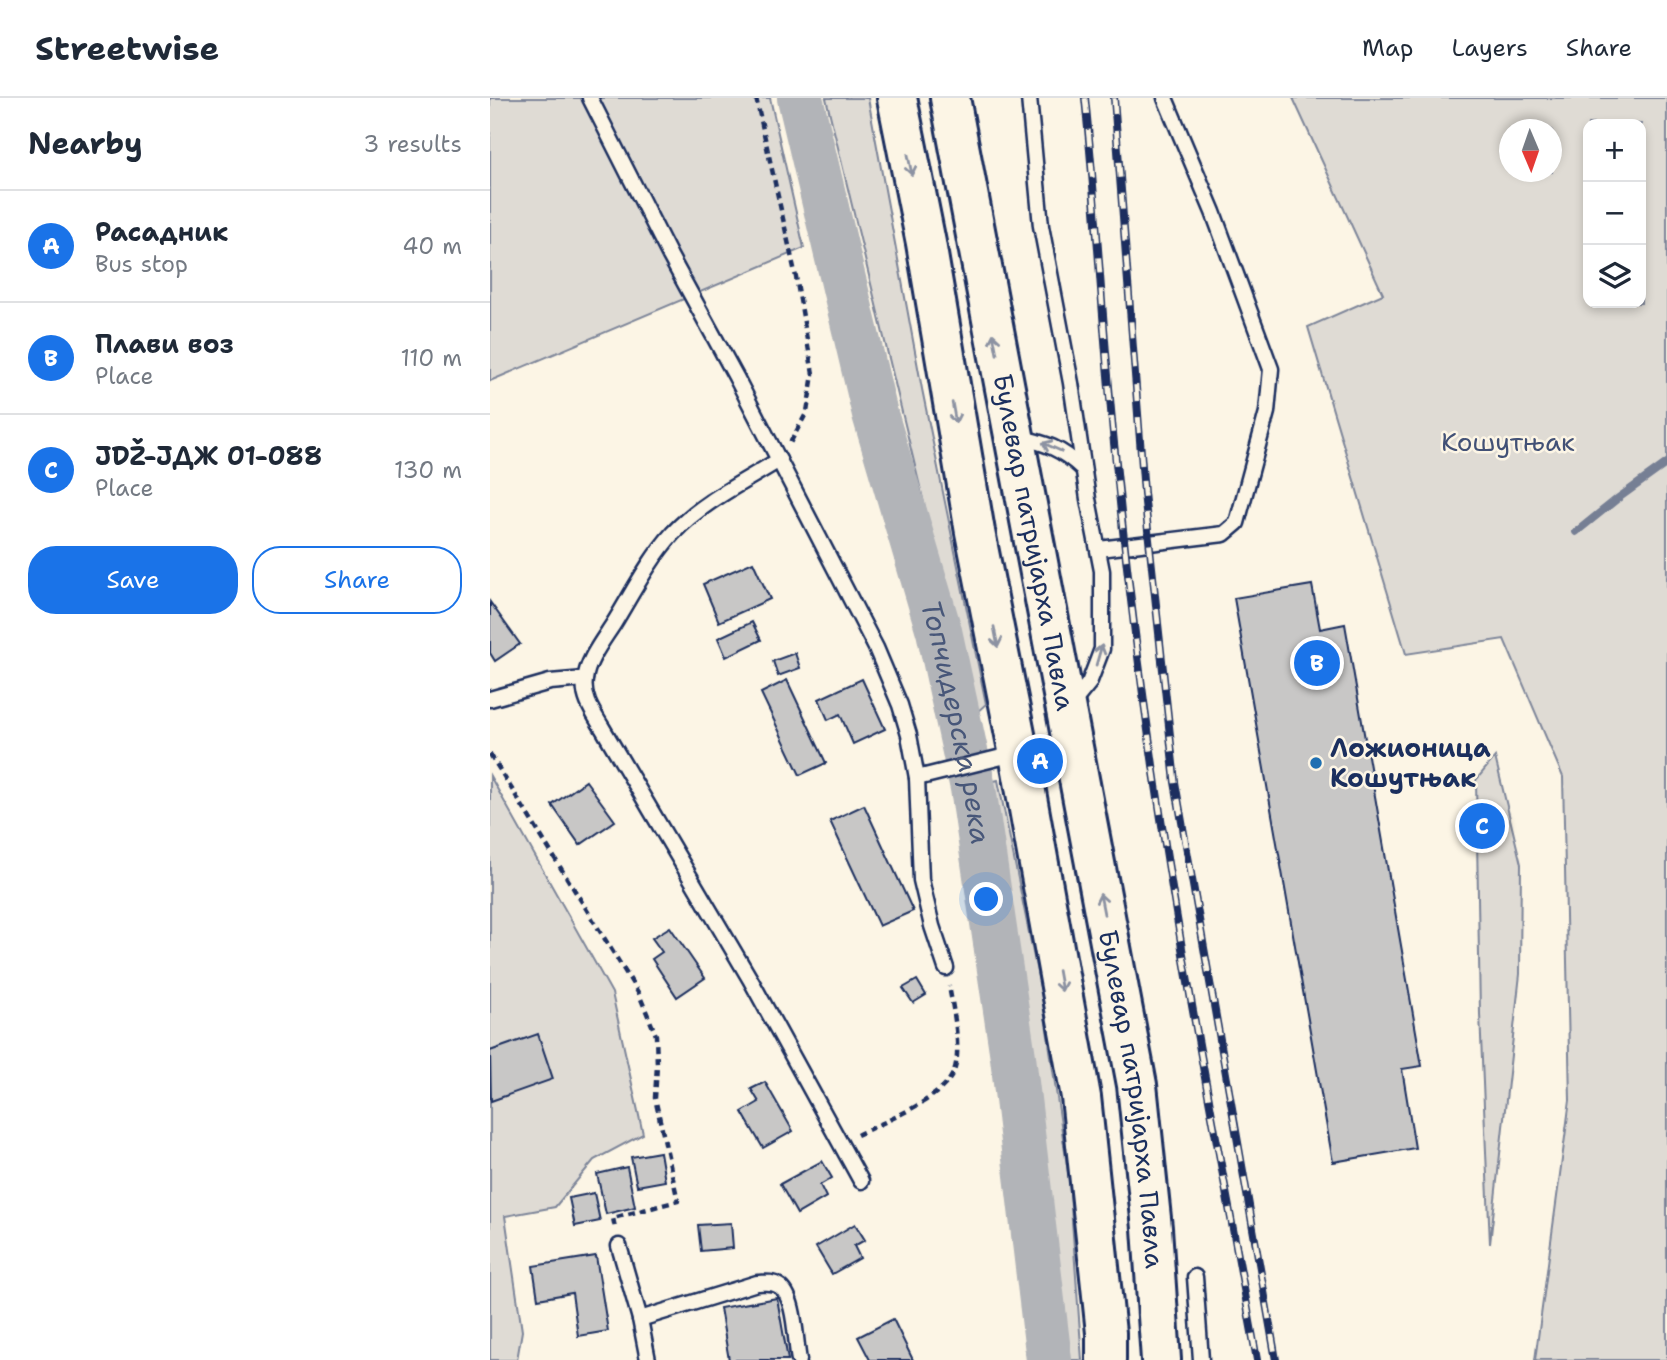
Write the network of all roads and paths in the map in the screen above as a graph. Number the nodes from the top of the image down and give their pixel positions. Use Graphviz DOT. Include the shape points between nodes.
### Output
graph roads {
  1 [pos="590,98"];
  2 [pos="756,98"];
  3 [pos="897,98"];
  4 [pos="950,98"];
  5 [pos="1029,98"];
  6 [pos="1165,98"];
  7 [pos="1014,437"];
  8 [pos="779,460"];
  9 [pos="1083,469"];
  10 [pos="1099,549"];
  11 [pos="584,679"];
  12 [pos="490,699"];
  13 [pos="1066,713"];
  14 [pos="490,754"];
  15 [pos="1012,755"];
  16 [pos="917,778"];
  17 [pos="946,968"];
  18 [pos="841,1144"];
  19 [pos="861,1181"];
  20 [pos="619,1246"];
  21 [pos="1195,1277"];
  22 [pos="640,1319"];
  23 [pos="648,1360"];
  24 [pos="799,1360"];
  25 [pos="1107,1360"];
  26 [pos="1160,1360"];
  27 [pos="1200,1360"];
  1 -- 8 [label="lane"];
  2 -- 8 [label="path" via="813,374 807,412"];
  3 -- 15 [label="main road, Булевар патријарха Павла, one-way" via="926,243"];
  7 -- 4 [label="main road, Булевар патријарха Павла, one-way"];
  5 -- 9 [label="lane" via="1041,226"];
  6 -- 10 [label="lane" via="1271,369 1267,412 1237,523 1224,534"];
  9 -- 7 [label="lane, one-way" via="1047,443"];
  7 -- 13 [label="main road, Булевар патријарха Павла"];
  8 -- 11 [label="lane" via="675,532 630,593"];
  8 -- 16 [label="lane" via="876,648 909,735"];
  9 -- 10 [label="lane"];
  13 -- 10 [label="lane, one-way" via="1089,683 1102,649"];
  11 -- 12 [label="lane" via="550,682"];
  11 -- 18 [label="lane" via="588,703"];
  26 -- 13 [label="main road, Булевар патријарха Павла, one-way" via="1137,1085"];
  14 -- 20 [label="path" via="639,994 656,1035 655,1098 678,1202 613,1218"];
  15 -- 16 [label="lane"];
  15 -- 25 [label="main road, Булевар патријарха Павла, one-way" via="1081,1097"];
  16 -- 17 [label="lane" via="921,880"];
  17 -- 18 [label="path" via="956,1049 955,1070 949,1081 910,1109"];
  18 -- 19 [label="lane"];
  20 -- 22 [label="lane"];
  21 -- 27 [label="lane"];
  22 -- 23 [label="lane"];
  22 -- 24 [label="lane" via="757,1283 771,1283 781,1286 787,1295"];
}
